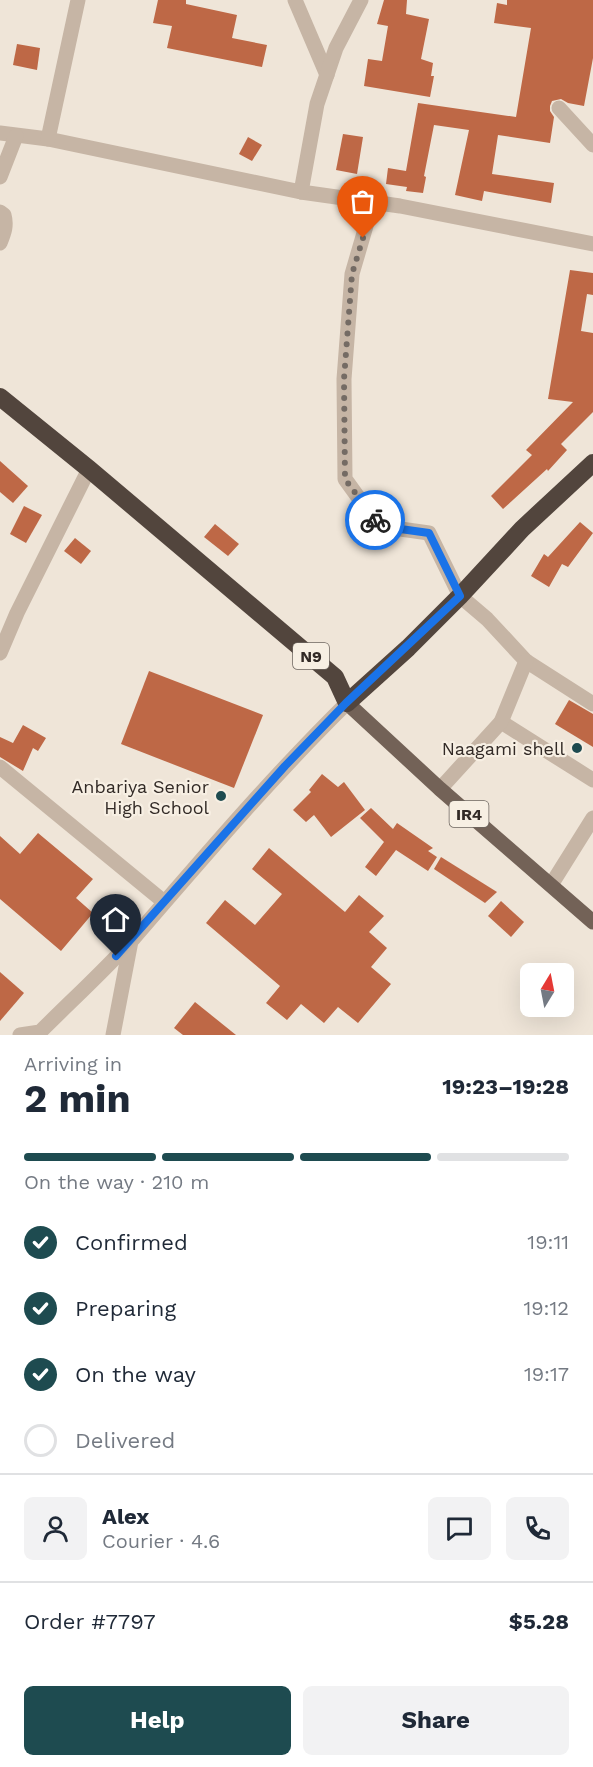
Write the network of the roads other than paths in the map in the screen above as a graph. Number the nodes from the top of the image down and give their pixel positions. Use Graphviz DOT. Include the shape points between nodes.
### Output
graph roads {
  1 [pos="78,0"];
  2 [pos="295,0"];
  3 [pos="361,0"];
  4 [pos="327,75"];
  5 [pos="559,108"];
  6 [pos="0,132"];
  7 [pos="16,136"];
  8 [pos="48,139"];
  9 [pos="593,145"];
  10 [pos="0,177"];
  11 [pos="301,192"];
  12 [pos="373,202"];
  13 [pos="0,212"];
  14 [pos="0,243"];
  15 [pos="593,244"];
  16 [pos="0,397"];
  17 [pos="593,463"];
  18 [pos="89,469"];
  19 [pos="460,596"];
  20 [pos="0,652"];
  21 [pos="526,661"];
  22 [pos="346,703"];
  23 [pos="593,704"];
  24 [pos="501,722"];
  25 [pos="0,767"];
  26 [pos="593,780"];
  27 [pos="440,789"];
  28 [pos="593,818"];
  29 [pos="551,885"];
  30 [pos="163,902"];
  31 [pos="593,922"];
  32 [pos="131,940"];
  33 [pos="20,1035"];
  34 [pos="113,1035"];
  1 -- 8 [label="street"];
  2 -- 4 [label="street"];
  3 -- 4 [label="street"];
  4 -- 11 [label="street" via="317,104"];
  5 -- 9 [label="street"];
  6 -- 7 [label="street"];
  7 -- 8 [label="street"];
  7 -- 10 [label="street"];
  8 -- 11 [label="street"];
  11 -- 12 [label="street"];
  12 -- 15 [label="street"];
  12 -- 19 [label="street" via="352,274 344,379 345,479 379,526 429,533"];
  13 -- 14 [label="street" via="6,229"];
  16 -- 18 [label="highway, N9"];
  17 -- 19 [label="highway" via="522,529"];
  18 -- 20 [label="street"];
  18 -- 22 [label="highway, N9" via="334,677"];
  19 -- 21 [label="street"];
  19 -- 22 [label="highway"];
  21 -- 23 [label="street"];
  21 -- 24 [label="street"];
  22 -- 27 [label="main road, IR4"];
  22 -- 30 [label="street"];
  24 -- 26 [label="street"];
  24 -- 27 [label="street"];
  25 -- 30 [label="street"];
  27 -- 29 [label="main road, IR4"];
  28 -- 29 [label="street"];
  29 -- 31 [label="main road, IR4"];
  30 -- 32 [label="street"];
  32 -- 33 [label="street" via="40,1032"];
  32 -- 34 [label="street"];
}
